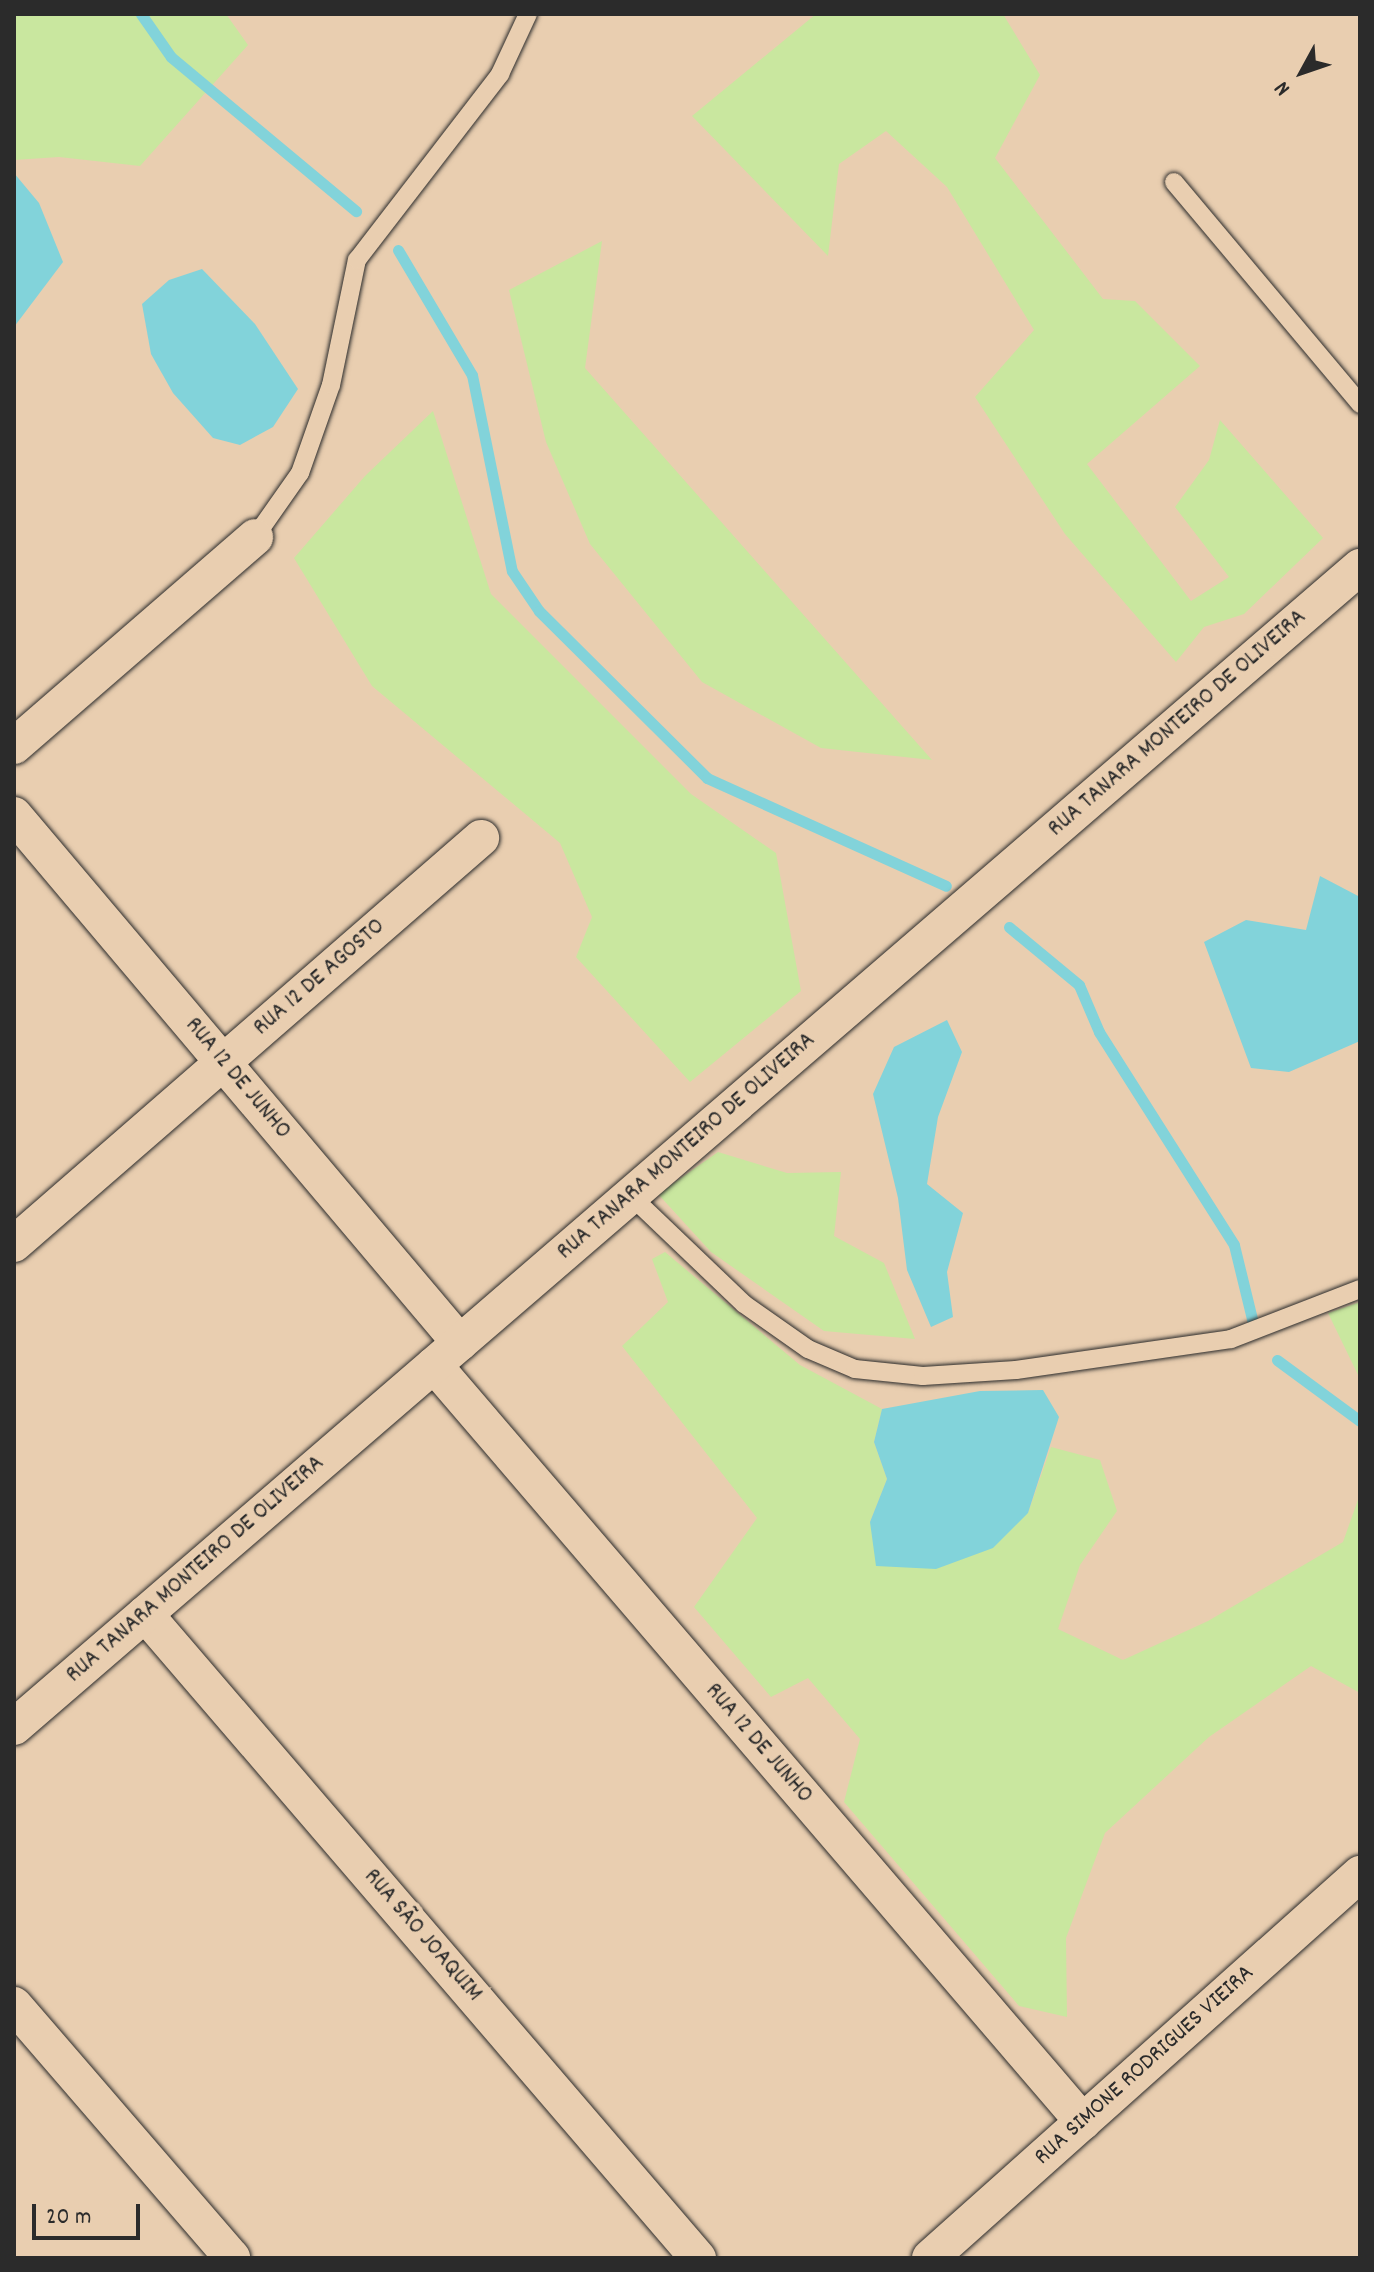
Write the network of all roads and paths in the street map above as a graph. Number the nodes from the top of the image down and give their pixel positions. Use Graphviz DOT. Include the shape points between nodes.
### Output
graph roads {
  1 [pos="528,14"];
  2 [pos="1174,182"];
  3 [pos="1360,404"];
  4 [pos="255,537"];
  5 [pos="1360,567"];
  6 [pos="14,746"];
  7 [pos="14,815"];
  8 [pos="481,838"];
  9 [pos="223,1062"];
  10 [pos="631,1196"];
  11 [pos="14,1244"];
  12 [pos="1360,1289"];
  13 [pos="447,1354"];
  14 [pos="145,1614"];
  15 [pos="14,1727"];
  16 [pos="1360,1874"];
  17 [pos="14,2005"];
  18 [pos="1083,2122"];
  19 [pos="232,2258"];
  20 [pos="698,2258"];
  21 [pos="930,2258"];
  1 -- 4 [label="lane" via="493,85 357,260 331,385 300,473"];
  2 -- 3 [label="lane"];
  4 -- 6 [label="street"];
  5 -- 10 [label="street, RUA TANARA MONTEIRO DE OLIVEIRA"];
  7 -- 9 [label="street, RUA 12 DE JUNHO"];
  8 -- 9 [label="street, RUA 12 DE AGOSTO"];
  9 -- 11 [label="street, RUA 12 DE AGOSTO"];
  9 -- 13 [label="street, RUA 12 DE JUNHO"];
  10 -- 12 [label="lane" via="744,1304 808,1349 855,1369 923,1376 1016,1370 1231,1339"];
  10 -- 13 [label="street, RUA TANARA MONTEIRO DE OLIVEIRA"];
  13 -- 14 [label="street, RUA TANARA MONTEIRO DE OLIVEIRA"];
  13 -- 18 [label="street, RUA 12 DE JUNHO"];
  14 -- 15 [label="street, RUA TANARA MONTEIRO DE OLIVEIRA"];
  14 -- 20 [label="street, RUA SÃO JOAQUIM"];
  16 -- 18 [label="street, RUA SIMONE RODRIGUES VIEIRA"];
  17 -- 19 [label="street"];
  18 -- 21 [label="street, RUA SIMONE RODRIGUES VIEIRA"];
}
